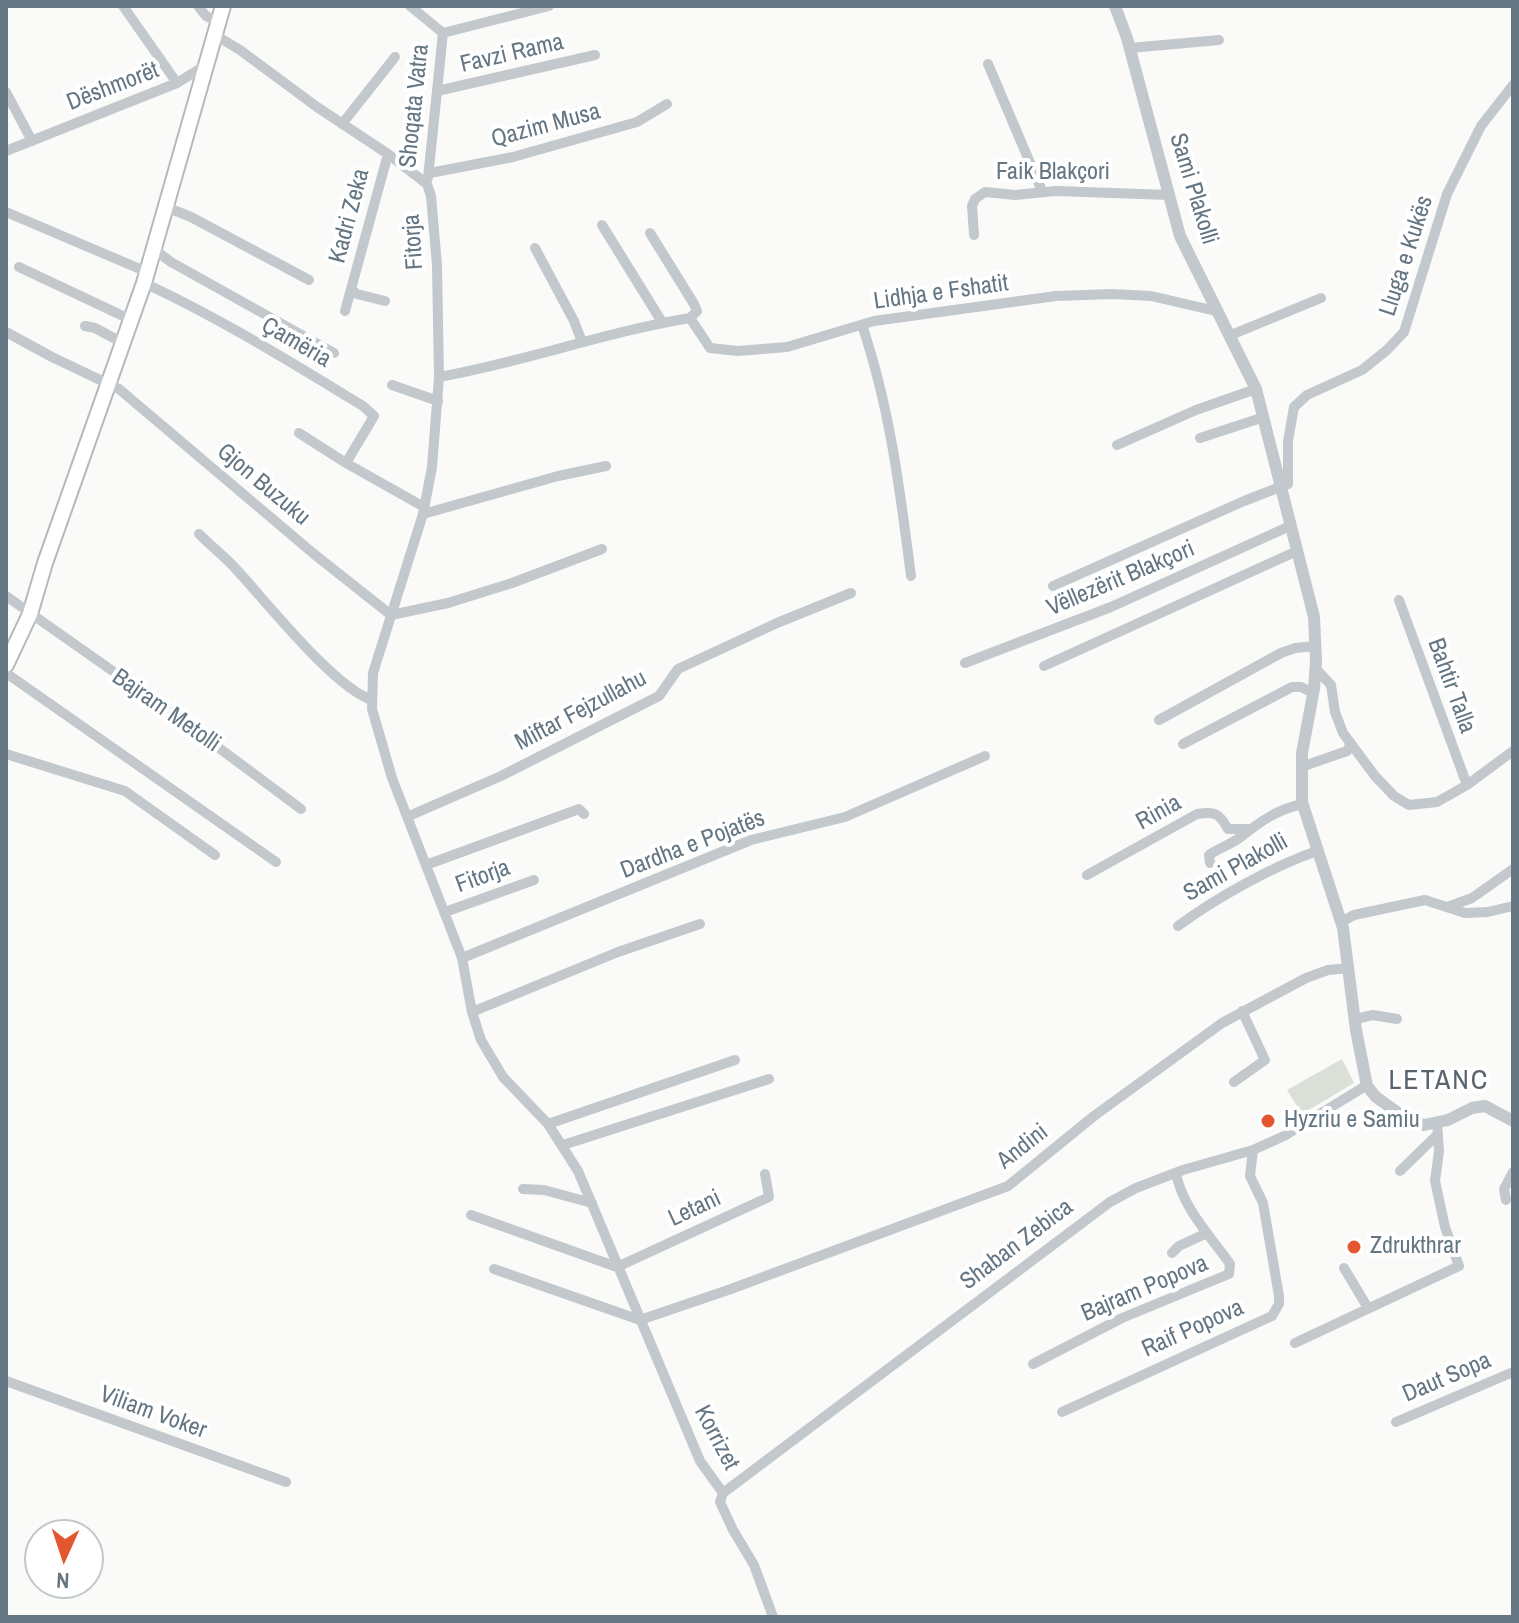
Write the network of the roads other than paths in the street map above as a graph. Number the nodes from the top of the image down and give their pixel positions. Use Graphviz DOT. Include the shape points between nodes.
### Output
graph roads {
  1 [pos="123,6"];
  2 [pos="198,6"];
  3 [pos="223,6"];
  4 [pos="410,6"];
  5 [pos="549,6"];
  6 [pos="1115,6"];
  7 [pos="216,28"];
  8 [pos="443,33"];
  9 [pos="1219,40"];
  10 [pos="1130,48"];
  11 [pos="595,55"];
  12 [pos="395,57"];
  13 [pos="988,64"];
  14 [pos="206,65"];
  15 [pos="177,83"];
  16 [pos="1513,85"];
  17 [pos="437,91"];
  18 [pos="6,92"];
  19 [pos="667,104"];
  20 [pos="342,124"];
  21 [pos="32,141"];
  22 [pos="6,151"];
  23 [pos="388,154"];
  24 [pos="428,178"];
  25 [pos="1042,191"];
  26 [pos="1170,195"];
  27 [pos="166,207"];
  28 [pos="6,212"];
  29 [pos="602,225"];
  30 [pos="650,233"];
  31 [pos="974,235"];
  32 [pos="535,248"];
  33 [pos="155,250"];
  34 [pos="19,267"];
  35 [pos="146,278"];
  36 [pos="309,280"];
  37 [pos="351,289"];
  38 [pos="1321,298"];
  39 [pos="385,301"];
  40 [pos="345,311"];
  41 [pos="1216,311"];
  42 [pos="133,317"];
  43 [pos="690,318"];
  44 [pos="662,322"];
  45 [pos="862,325"];
  46 [pos="85,326"];
  47 [pos="6,332"];
  48 [pos="1231,335"];
  49 [pos="582,342"];
  50 [pos="123,343"];
  51 [pos="334,353"];
  52 [pos="439,377"];
  53 [pos="109,385"];
  54 [pos="392,385"];
  55 [pos="1256,389"];
  56 [pos="438,401"];
  57 [pos="1261,418"];
  58 [pos="299,433"];
  59 [pos="1200,438"];
  60 [pos="1117,445"];
  61 [pos="346,463"];
  62 [pos="606,466"];
  63 [pos="1280,487"];
  64 [pos="424,511"];
  65 [pos="1290,526"];
  66 [pos="199,534"];
  67 [pos="602,549"];
  68 [pos="1297,551"];
  69 [pos="911,576"];
  70 [pos="1053,586"];
  71 [pos="851,593"];
  72 [pos="6,596"];
  73 [pos="1399,600"];
  74 [pos="30,614"];
  75 [pos="391,615"];
  76 [pos="1315,646"];
  77 [pos="965,663"];
  78 [pos="6,665"];
  79 [pos="1044,666"];
  80 [pos="1315,668"];
  81 [pos="6,673"];
  82 [pos="1313,693"];
  83 [pos="372,700"];
  84 [pos="1159,720"];
  85 [pos="1351,743"];
  86 [pos="1183,744"];
  87 [pos="1513,751"];
  88 [pos="6,754"];
  89 [pos="985,756"];
  90 [pos="1301,767"];
  91 [pos="1467,785"];
  92 [pos="1303,804"];
  93 [pos="301,809"];
  94 [pos="584,814"];
  95 [pos="409,816"];
  96 [pos="1248,829"];
  97 [pos="1317,851"];
  98 [pos="215,855"];
  99 [pos="276,862"];
  100 [pos="1210,863"];
  101 [pos="426,865"];
  102 [pos="1513,869"];
  103 [pos="1087,875"];
  104 [pos="534,880"];
  105 [pos="1449,906"];
  106 [pos="1513,906"];
  107 [pos="445,912"];
  108 [pos="1341,922"];
  109 [pos="700,924"];
  110 [pos="1178,926"];
  111 [pos="462,958"];
  112 [pos="1349,968"];
  113 [pos="1242,1011"];
  114 [pos="472,1012"];
  115 [pos="1355,1019"];
  116 [pos="1397,1019"];
  117 [pos="735,1060"];
  118 [pos="769,1079"];
  119 [pos="1234,1082"];
  120 [pos="1367,1085"];
  121 [pos="1513,1121"];
  122 [pos="548,1124"];
  123 [pos="1438,1128"];
  124 [pos="563,1145"];
  125 [pos="1253,1150"];
  126 [pos="1400,1171"];
  127 [pos="1513,1172"];
  128 [pos="1176,1173"];
  129 [pos="765,1174"];
  130 [pos="523,1189"];
  131 [pos="1506,1200"];
  132 [pos="592,1203"];
  133 [pos="471,1215"];
  134 [pos="1207,1233"];
  135 [pos="1172,1253"];
  136 [pos="617,1267"];
  137 [pos="1344,1268"];
  138 [pos="494,1269"];
  139 [pos="1368,1308"];
  140 [pos="640,1320"];
  141 [pos="1295,1343"];
  142 [pos="1033,1364"];
  143 [pos="1513,1372"];
  144 [pos="6,1381"];
  145 [pos="1062,1412"];
  146 [pos="1396,1422"];
  147 [pos="286,1482"];
  148 [pos="723,1493"];
  149 [pos="773,1617"];
  1 -- 15 [label="street"];
  2 -- 7 [label="street, Fitorja"];
  3 -- 7 [label="main road"];
  4 -- 8 [label="street"];
  5 -- 8 [label="street"];
  6 -- 10 [label="street, Sami Plakolli"];
  7 -- 14 [label="main road"];
  7 -- 20 [label="street, Fitorja"];
  8 -- 17 [label="street, Shoqata Vatra"];
  9 -- 10 [label="street"];
  10 -- 26 [label="street, Sami Plakolli"];
  11 -- 17 [label="street, Favzi Rama"];
  12 -- 20 [label="street"];
  13 -- 25 [label="street"];
  14 -- 15 [label="street, Dëshmorët"];
  14 -- 27 [label="main road"];
  15 -- 21 [label="street, Dëshmorët"];
  16 -- 63 [label="street, Lluga e Kukës" via="1481,126 1447,194 1404,332 1362,370 1307,395 1294,407 1288,484"];
  17 -- 24 [label="street, Shoqata Vatra"];
  18 -- 21 [label="street"];
  19 -- 24 [label="street, Qazim Musa" via="637,122"];
  20 -- 23 [label="street, Fitorja"];
  21 -- 22 [label="street, Dëshmorët"];
  23 -- 24 [label="street, Fitorja"];
  23 -- 37 [label="street, Kadri Zeka"];
  24 -- 52 [label="street, Fitorja" via="437,265"];
  25 -- 26 [label="street, Faik Blakçori"];
  25 -- 31 [label="street, Faik Blakçori" via="978,196 972,206"];
  26 -- 41 [label="street, Sami Plakolli" via="1180,236"];
  27 -- 33 [label="main road"];
  27 -- 36 [label="street"];
  28 -- 35 [label="street"];
  29 -- 44 [label="street"];
  30 -- 43 [label="street, Lidhja e Fshatit" via="694,304 697,311"];
  32 -- 49 [label="street"];
  33 -- 35 [label="main road"];
  33 -- 51 [label="street"];
  34 -- 42 [label="street"];
  35 -- 42 [label="main road"];
  35 -- 61 [label="street, Çamëria" via="372,412"];
  37 -- 39 [label="street, Kadri Zeka"];
  37 -- 40 [label="street, Kadri Zeka"];
  38 -- 48 [label="street"];
  41 -- 45 [label="street, Lidhja e Fshatit" via="1151,296 1056,296"];
  41 -- 48 [label="street, Sami Plakolli"];
  42 -- 50 [label="main road"];
  43 -- 44 [label="street"];
  43 -- 45 [label="street, Lidhja e Fshatit" via="710,348 728,351 787,347"];
  44 -- 49 [label="street"];
  45 -- 69 [label="street" via="896,457"];
  46 -- 50 [label="street"];
  47 -- 53 [label="street, Gjon Buzuku"];
  48 -- 55 [label="street, Sami Plakolli"];
  49 -- 52 [label="street"];
  50 -- 53 [label="main road"];
  52 -- 56 [label="street, Fitorja"];
  53 -- 74 [label="main road"];
  53 -- 75 [label="street, Gjon Buzuku"];
  54 -- 56 [label="street"];
  55 -- 57 [label="street, Sami Plakolli"];
  55 -- 60 [label="street"];
  56 -- 64 [label="street, Fitorja"];
  57 -- 59 [label="street"];
  57 -- 63 [label="street, Sami Plakolli"];
  58 -- 61 [label="street"];
  61 -- 64 [label="street"];
  62 -- 64 [label="street"];
  63 -- 65 [label="street, Sami Plakolli"];
  63 -- 70 [label="street"];
  64 -- 75 [label="street, Fitorja"];
  65 -- 68 [label="street, Sami Plakolli"];
  65 -- 77 [label="street, Vëllezërit Blakçori" via="1100,612"];
  66 -- 83 [label="street" via="324,664 361,697"];
  67 -- 75 [label="street" via="512,583"];
  68 -- 76 [label="street, Sami Plakolli" via="1314,617"];
  68 -- 79 [label="street"];
  71 -- 95 [label="street, Miftar Fejzullahu" via="678,669 659,696"];
  72 -- 74 [label="street, Bajram Metolli"];
  73 -- 91 [label="street, Bahtir Talla"];
  74 -- 78 [label="main road"];
  74 -- 93 [label="street, Bajram Metolli"];
  75 -- 83 [label="street, Fitorja" via="373,673"];
  76 -- 80 [label="street, Sami Plakolli"];
  76 -- 84 [label="street" via="1281,653"];
  80 -- 82 [label="street, Sami Plakolli"];
  80 -- 85 [label="street" via="1331,685 1337,722"];
  81 -- 99 [label="street"];
  82 -- 86 [label="street" via="1292,687"];
  82 -- 90 [label="street, Sami Plakolli"];
  83 -- 95 [label="street, Fitorja" via="381,744"];
  85 -- 90 [label="street" via="1347,751"];
  85 -- 91 [label="street" via="1394,796 1409,805 1437,802"];
  87 -- 91 [label="street"];
  88 -- 98 [label="street" via="125,791"];
  89 -- 111 [label="street, Dardha e Pojatës" via="845,817 751,840"];
  90 -- 92 [label="street, Sami Plakolli"];
  92 -- 96 [label="street"];
  92 -- 97 [label="street, Sami Plakolli"];
  94 -- 101 [label="street, Fitorja" via="579,809"];
  95 -- 101 [label="street, Fitorja"];
  96 -- 100 [label="street" via="1209,855"];
  96 -- 103 [label="street, Rinia" via="1228,829 1213,812 1197,814"];
  97 -- 108 [label="street, Sami Plakolli"];
  97 -- 110 [label="street, Sami Plakolli" via="1227,895"];
  101 -- 107 [label="street, Fitorja"];
  102 -- 105 [label="street" via="1472,898"];
  104 -- 107 [label="street, Fitorja"];
  105 -- 106 [label="street" via="1465,913"];
  105 -- 108 [label="street" via="1425,900"];
  107 -- 111 [label="street, Fitorja"];
  108 -- 112 [label="street, Sami Plakolli"];
  109 -- 114 [label="street"];
  111 -- 114 [label="street, Korrizet"];
  112 -- 113 [label="street, Andini" via="1306,978"];
  112 -- 115 [label="street, Sami Plakolli"];
  113 -- 119 [label="street" via="1265,1060"];
  113 -- 140 [label="street, Andini" via="1142,1079 1008,1186"];
  114 -- 122 [label="street, Korrizet" via="503,1077"];
  115 -- 116 [label="street"];
  115 -- 120 [label="street, Sami Plakolli"];
  117 -- 122 [label="street"];
  118 -- 124 [label="street"];
  120 -- 123 [label="street" via="1408,1120"];
  120 -- 125 [label="street, Shaban Zebica"];
  121 -- 123 [label="street" via="1485,1106"];
  122 -- 124 [label="street, Korrizet"];
  123 -- 126 [label="street"];
  123 -- 139 [label="street" via="1435,1181 1459,1266"];
  124 -- 132 [label="street, Korrizet"];
  125 -- 128 [label="street, Shaban Zebica"];
  125 -- 145 [label="street, Raif Popova" via="1250,1176 1263,1203 1277,1310"];
  127 -- 131 [label="street" via="1504,1189"];
  128 -- 134 [label="street, Bajram Popova"];
  128 -- 148 [label="street, Shaban Zebica" via="1091,1214"];
  129 -- 136 [label="street, Letani" via="769,1197"];
  130 -- 132 [label="street"];
  132 -- 136 [label="street, Korrizet"];
  133 -- 136 [label="street"];
  134 -- 135 [label="street, Bajram Popova"];
  134 -- 142 [label="street, Bajram Popova" via="1230,1264 1229,1274 1122,1318"];
  136 -- 140 [label="street, Korrizet"];
  137 -- 139 [label="street"];
  138 -- 140 [label="street"];
  139 -- 141 [label="street"];
  140 -- 148 [label="street, Korrizet" via="700,1461"];
  143 -- 146 [label="street, Daut Sopa"];
  144 -- 147 [label="street, Viliam Voker"];
  148 -- 149 [label="street, Korrizet" via="723,1510 758,1574"];
}
